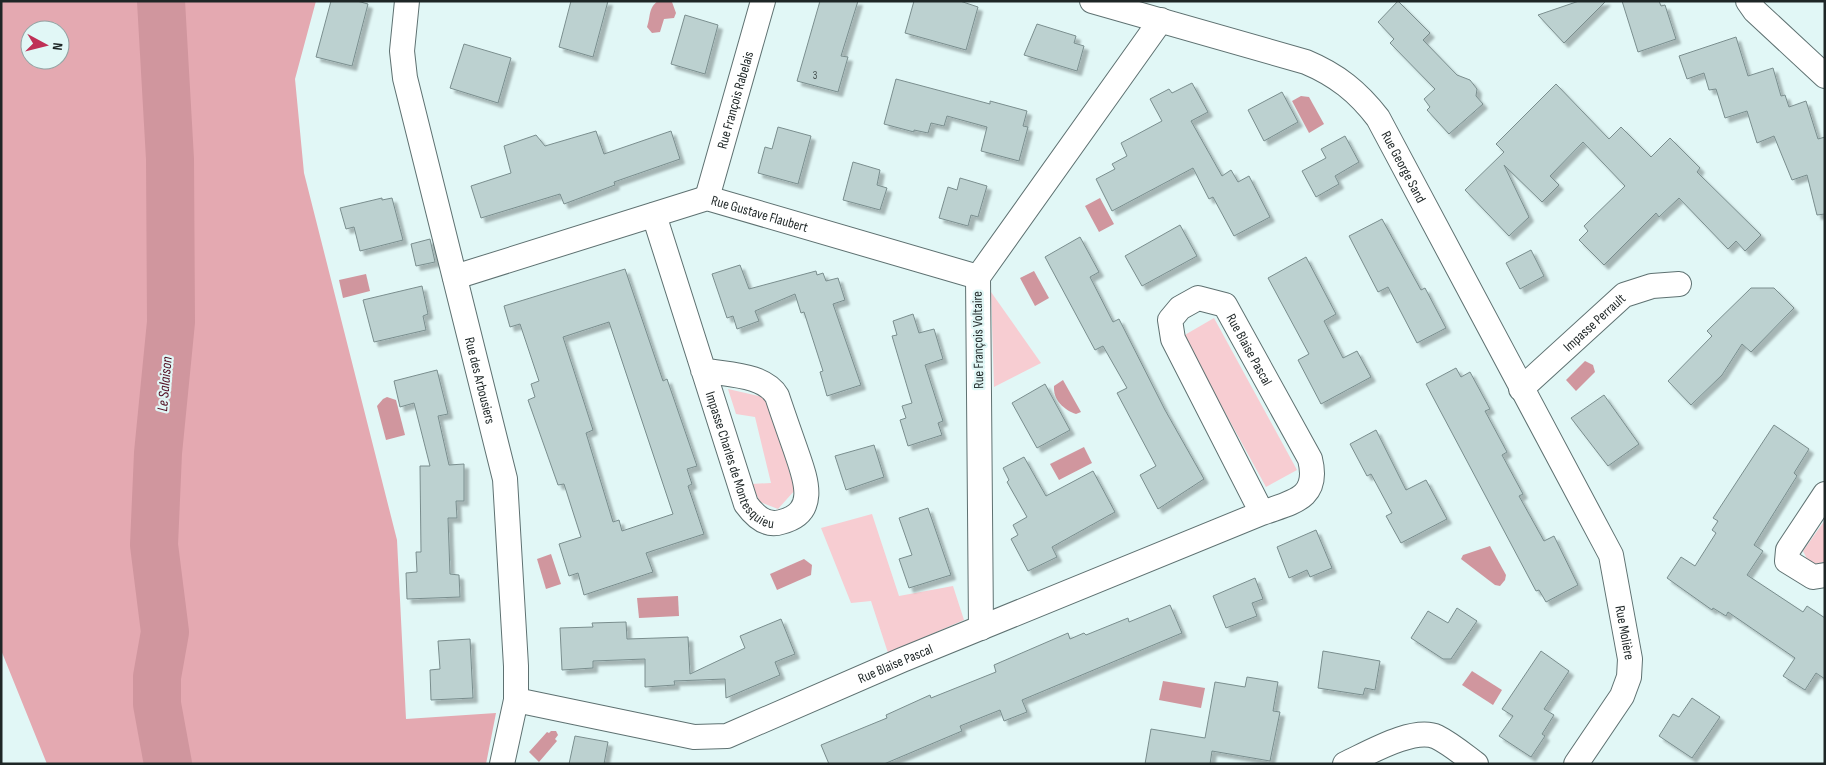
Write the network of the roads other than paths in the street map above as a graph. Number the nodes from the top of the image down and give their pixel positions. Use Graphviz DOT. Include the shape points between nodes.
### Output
graph roads {
  1 [pos="407,1"];
  2 [pos="763,1"];
  3 [pos="1092,1"];
  4 [pos="1748,1"];
  5 [pos="1160,20"];
  6 [pos="1825,76"];
  7 [pos="708,198"];
  8 [pos="654,215"];
  9 [pos="456,277"];
  10 [pos="978,277"];
  11 [pos="1680,284"];
  12 [pos="703,370"];
  13 [pos="1521,389"];
  14 [pos="1579,494"];
  15 [pos="1825,494"];
  16 [pos="1262,513"];
  17 [pos="1825,575"];
  18 [pos="981,628"];
  19 [pos="516,700"];
  20 [pos="502,764"];
  21 [pos="1345,764"];
  22 [pos="1476,764"];
  23 [pos="1576,764"];
  1 -- 9 [label="street, Rue des Arbousiers" via="402,51 405,78"];
  2 -- 7 [label="street, Rue François Rabelais"];
  3 -- 5 [label="street, Rue George Sand"];
  4 -- 6 [label="street"];
  5 -- 10 [label="street, Rue François Voltaire"];
  5 -- 13 [label="street, Rue George Sand" via="1306,62 1326,70 1363,99 1378,118"];
  7 -- 8 [label="street, Rue Gustave Flaubert"];
  7 -- 10 [label="street, Rue Gustave Flaubert"];
  8 -- 9 [label="street, Rue Gustave Flaubert"];
  8 -- 12 [label="street, Impasse Charles de Montesquieu"];
  9 -- 19 [label="street, Rue des Arbousiers" via="505,479"];
  10 -- 18 [label="street, Rue François Voltaire"];
  11 -- 13 [label="street, Impasse Perrault" via="1652,286 1624,295"];
  12 -- 12 [label="street, Impasse Charles de Montesquieu" via="752,379 775,392 807,490 806,502 792,519 778,524 766,522 746,504"];
  13 -- 14 [label="street, Rue George Sand"];
  14 -- 23 [label="street, Rue Molière" via="1611,556 1630,658 1629,677 1622,696"];
  15 -- 17 [label="street" via="1788,550 1787,561 1813,578"];
  16 -- 16 [label="street, Rue Blaise Pascal" via="1304,497 1314,473 1310,459 1225,305 1198,298 1180,308 1170,320 1173,340"];
  16 -- 18 [label="street, Rue Blaise Pascal"];
  18 -- 19 [label="street, Rue Blaise Pascal" via="727,736 694,737"];
  19 -- 20 [label="street, Rue des Arbousiers"];
  21 -- 22 [label="street" via="1408,736 1422,734 1436,737"];
}
